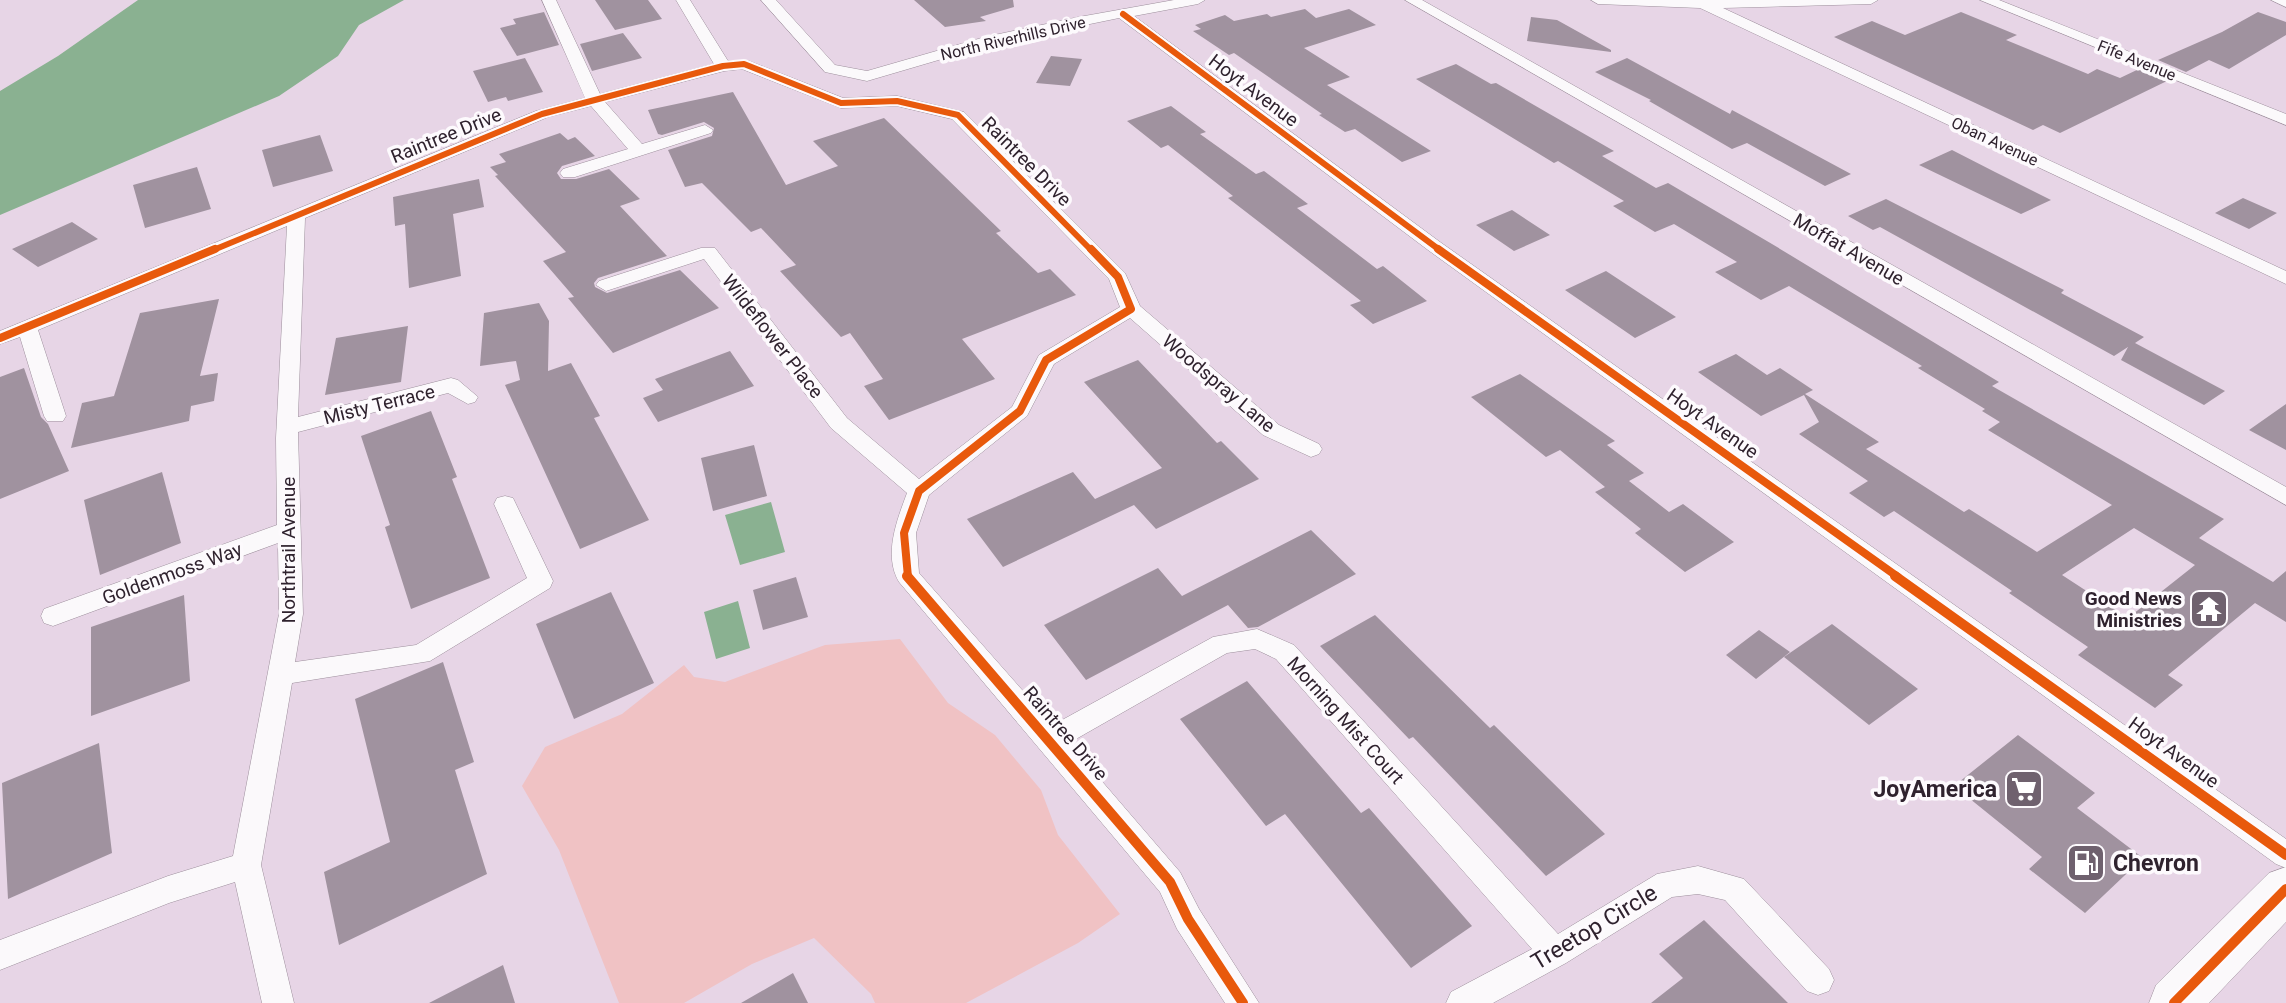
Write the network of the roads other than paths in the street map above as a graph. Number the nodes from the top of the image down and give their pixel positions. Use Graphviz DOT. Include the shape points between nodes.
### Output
graph roads {
  1 [pos="549,0"];
  2 [pos="683,0"];
  3 [pos="768,0"];
  4 [pos="1198,0"];
  5 [pos="1412,0"];
  6 [pos="1598,0"];
  7 [pos="1871,0"];
  8 [pos="1987,0"];
  9 [pos="2278,0"];
  10 [pos="2286,3"];
  11 [pos="1703,4"];
  12 [pos="1123,15"];
  13 [pos="723,66"];
  14 [pos="594,99"];
  15 [pos="2286,120"];
  16 [pos="705,130"];
  17 [pos="639,151"];
  18 [pos="569,173"];
  19 [pos="296,216"];
  20 [pos="2286,278"];
  21 [pos="606,285"];
  22 [pos="1131,309"];
  23 [pos="27,327"];
  24 [pos="0,338"];
  25 [pos="468,397"];
  26 [pos="55,416"];
  27 [pos="288,427"];
  28 [pos="1311,449"];
  29 [pos="919,491"];
  30 [pos="2286,497"];
  31 [pos="505,504"];
  32 [pos="291,529"];
  33 [pos="53,616"];
  34 [pos="281,674"];
  35 [pos="1051,740"];
  36 [pos="2286,855"];
  37 [pos="246,865"];
  38 [pos="2286,889"];
  39 [pos="1555,953"];
  40 [pos="0,955"];
  41 [pos="1818,981"];
  42 [pos="278,1003"];
  43 [pos="1242,1003"];
  44 [pos="1462,1003"];
  45 [pos="2174,1003"];
  1 -- 14 [label="street"];
  2 -- 13 [label="street"];
  3 -- 12 [label="street, North Riverhills Drive" via="830,69 867,76 990,40"];
  4 -- 12 [label="street, North Riverhills Drive"];
  5 -- 30 [label="street, Moffat Avenue"];
  6 -- 11 [label="street"];
  7 -- 11 [label="street"];
  8 -- 15 [label="street, Fife Avenue"];
  9 -- 10 [label="street"];
  11 -- 20 [label="street, Oban Avenue"];
  12 -- 36 [label="street, Hoyt Avenue" via="1434,246"];
  13 -- 14 [label="street, Raintree Drive"];
  13 -- 22 [label="street, Raintree Drive" via="744,64 841,103 897,101 958,115 1118,277"];
  14 -- 17 [label="street"];
  14 -- 19 [label="street, Raintree Drive" via="542,114"];
  16 -- 17 [label="street"];
  17 -- 18 [label="street"];
  19 -- 23 [label="street, Raintree Drive"];
  19 -- 27 [label="street, Northtrail Avenue"];
  21 -- 29 [label="street, Wildeflower Place" via="708,252 839,423"];
  22 -- 28 [label="street, Woodspray Lane" via="1271,429"];
  22 -- 29 [label="street" via="1046,360 1020,411"];
  23 -- 24 [label="street, Raintree Drive"];
  23 -- 26 [label="street"];
  25 -- 27 [label="street, Misty Terrace" via="451,385"];
  27 -- 32 [label="street, Northtrail Avenue"];
  29 -- 35 [label="street, Raintree Drive" via="904,533 907,576"];
  31 -- 34 [label="street" via="541,581 421,654"];
  32 -- 33 [label="street, Goldenmoss Way"];
  32 -- 34 [label="street, Northtrail Avenue" via="291,614"];
  34 -- 37 [label="street, Northtrail Avenue"];
  35 -- 39 [label="street, Morning Mist Court" via="1222,644 1257,639 1285,652"];
  35 -- 43 [label="street, Raintree Drive" via="1170,883"];
  37 -- 40 [label="street"];
  37 -- 42 [label="street, Northtrail Avenue"];
  38 -- 45 [label="main road"];
  39 -- 41 [label="street, Treetop Circle" via="1667,884 1698,880 1734,889"];
  39 -- 44 [label="street, Treetop Circle"];
}
